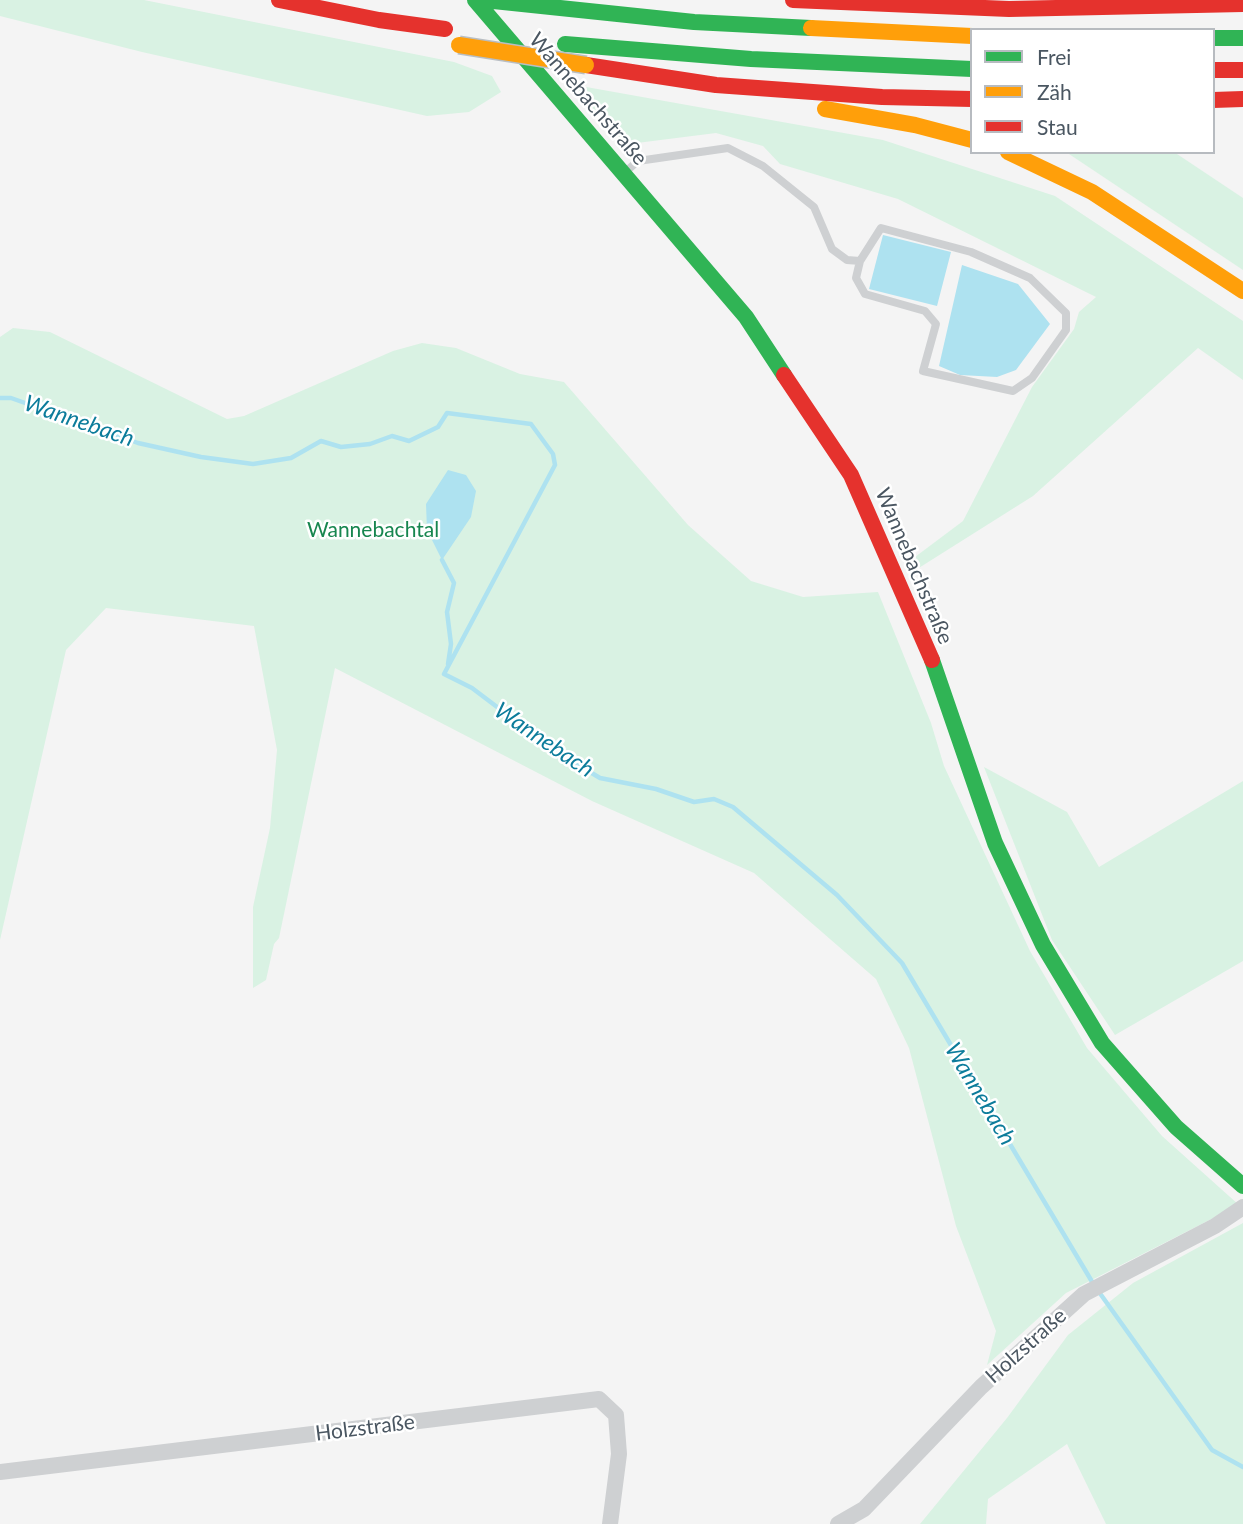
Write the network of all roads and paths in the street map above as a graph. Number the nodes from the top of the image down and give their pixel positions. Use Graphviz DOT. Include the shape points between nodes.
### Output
graph roads {
  1 [pos="279,0"];
  2 [pos="475,0"];
  3 [pos="484,0"];
  4 [pos="793,0"];
  5 [pos="1083,0"];
  6 [pos="1243,4"];
  7 [pos="1156,6"];
  8 [pos="379,20"];
  9 [pos="970,36"];
  10 [pos="525,38"];
  11 [pos="1215,38"];
  12 [pos="1243,38"];
  13 [pos="558,43"];
  14 [pos="970,69"];
  15 [pos="1215,70"];
  16 [pos="1243,70"];
  17 [pos="716,85"];
  18 [pos="970,99"];
  19 [pos="1243,99"];
  20 [pos="1215,100"];
  21 [pos="970,139"];
  22 [pos="1012,154"];
  23 [pos="624,173"];
  24 [pos="860,261"];
  25 [pos="1243,291"];
  26 [pos="1243,1186"];
  27 [pos="1243,1207"];
  28 [pos="0,1472"];
  29 [pos="610,1524"];
  30 [pos="838,1524"];
  1 -- 8 [label="main road"];
  2 -- 23 [label="main road, Wannebachstraße"];
  3 -- 9 [label="main road" via="694,22"];
  4 -- 7 [label="main road" via="1009,9"];
  5 -- 7 [label="main road"];
  6 -- 7 [label="main road"];
  8 -- 10 [label="main road"];
  8 -- 17 [label="main road, bridge" via="459,45"];
  11 -- 12 [label="main road"];
  13 -- 14 [label="main road" via="751,59"];
  15 -- 16 [label="main road"];
  17 -- 18 [label="main road"];
  17 -- 21 [label="main road"];
  19 -- 20 [label="main road"];
  22 -- 25 [label="main road" via="1092,192"];
  23 -- 24 [label="lane" via="638,161 658,157 728,148 738,151 814,207 832,249 847,260"];
  23 -- 26 [label="main road, Wannebachstraße" via="746,317 851,475 924,638 995,844 1043,945 1102,1044 1176,1127"];
  24 -- 24 [label="lane" via="856,278 865,294 925,311 936,324 923,372 1013,391 1032,378 1066,330 1066,313 1030,278 971,252 881,228"];
  27 -- 30 [label="street, Holzstraße" via="1084,1294 981,1387 864,1509"];
  28 -- 29 [label="street, Holzstraße" via="599,1399 616,1415 619,1454"];
}
